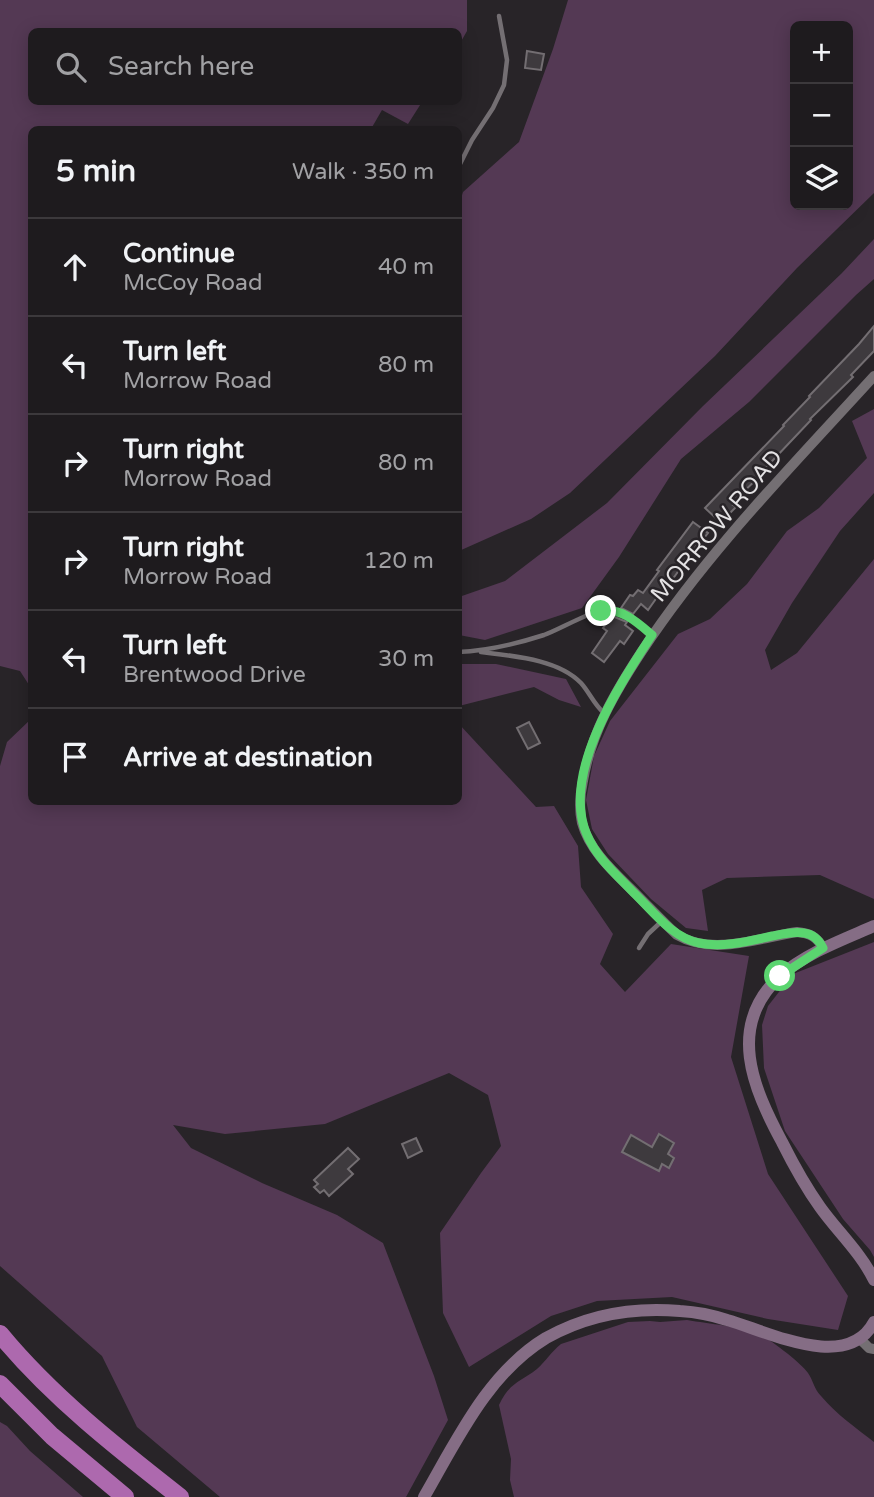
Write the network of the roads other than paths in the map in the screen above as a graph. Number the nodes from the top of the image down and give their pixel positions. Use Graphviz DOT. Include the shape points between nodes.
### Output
graph roads {
  1 [pos="499,16"];
  2 [pos="462,159"];
  3 [pos="874,376"];
  4 [pos="652,635"];
  5 [pos="477,651"];
  6 [pos="462,652"];
  7 [pos="605,714"];
  8 [pos="663,920"];
  9 [pos="874,926"];
  10 [pos="639,948"];
  11 [pos="823,948"];
  12 [pos="874,1280"];
  13 [pos="874,1322"];
  14 [pos="0,1334"];
  15 [pos="859,1339"];
  16 [pos="874,1349"];
  17 [pos="0,1384"];
  18 [pos="125,1497"];
  19 [pos="180,1497"];
  20 [pos="424,1497"];
  1 -- 2 [label="lane" via="507,60 504,85"];
  3 -- 4 [label="street, MORROW ROAD" via="727,537"];
  4 -- 5 [label="lane" via="626,615 609,610 543,635"];
  4 -- 7 [label="street, MORROW ROAD"];
  5 -- 6 [label="lane"];
  5 -- 7 [label="lane" via="555,667 580,683"];
  7 -- 8 [label="street, MORROW ROAD" via="585,766 582,822 604,863"];
  8 -- 10 [label="lane"];
  8 -- 11 [label="street, MORROW ROAD" via="688,941 701,944 797,932 811,935"];
  9 -- 11 [label="street"];
  11 -- 12 [label="street" via="780,976 760,1001 750,1030 749,1060 760,1098 797,1172"];
  13 -- 15 [label="street"];
  14 -- 19 [label="highway" via="68,1404"];
  15 -- 16 [label="street"];
  15 -- 20 [label="street" via="848,1345 822,1347 680,1311 626,1312 579,1323 532,1348 495,1383"];
  17 -- 18 [label="highway" via="52,1436"];
}
